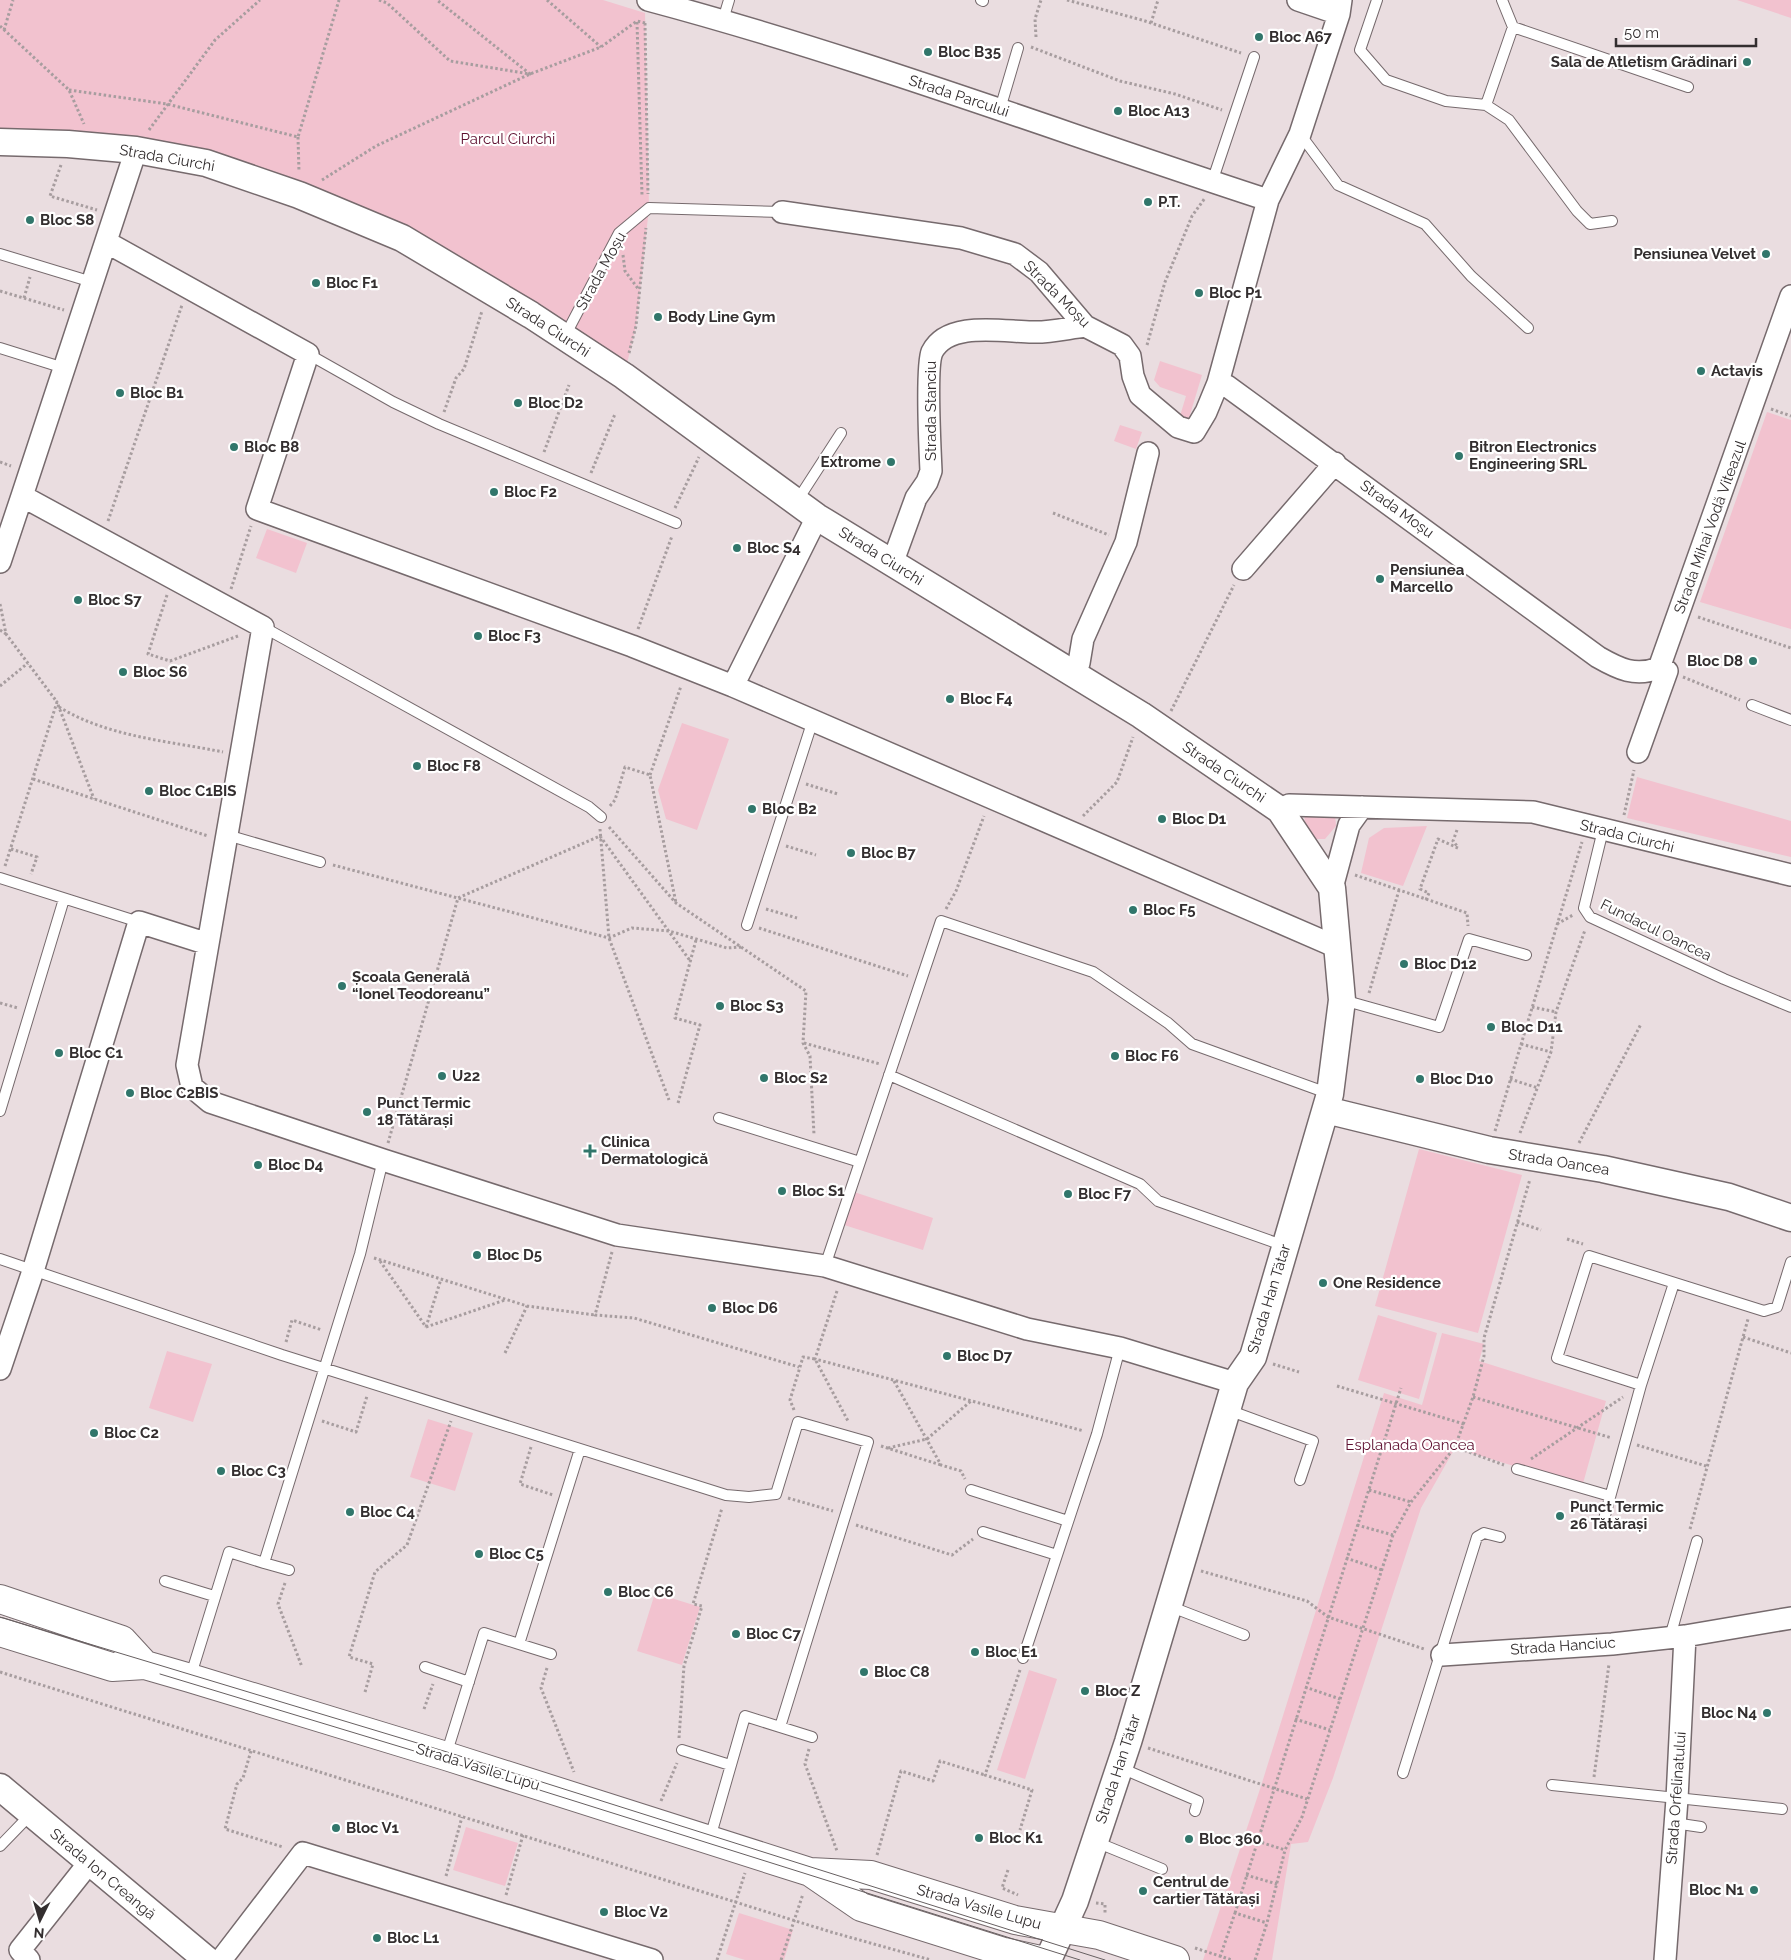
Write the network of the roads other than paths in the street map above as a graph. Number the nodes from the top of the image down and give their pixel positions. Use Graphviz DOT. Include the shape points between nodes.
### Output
graph roads {
  1 [pos="649,0"];
  2 [pos="1298,0"];
  3 [pos="1377,0"];
  4 [pos="1502,0"];
  5 [pos="1340,7"];
  6 [pos="726,10"];
  7 [pos="1513,27"];
  8 [pos="1022,47"];
  9 [pos="1254,57"];
  10 [pos="1688,87"];
  11 [pos="1486,105"];
  12 [pos="1000,109"];
  13 [pos="1300,134"];
  14 [pos="0,142"];
  15 [pos="136,150"];
  16 [pos="1212,182"];
  17 [pos="1268,200"];
  18 [pos="782,212"];
  19 [pos="1612,220"];
  20 [pos="106,242"];
  21 [pos="0,254"];
  22 [pos="92,282"];
  23 [pos="1791,296"];
  24 [pos="1085,326"];
  25 [pos="1528,328"];
  26 [pos="565,337"];
  27 [pos="0,348"];
  28 [pos="308,354"];
  29 [pos="64,368"];
  30 [pos="1218,382"];
  31 [pos="841,433"];
  32 [pos="1148,453"];
  33 [pos="1335,463"];
  34 [pos="22,496"];
  35 [pos="807,509"];
  36 [pos="673,521"];
  37 [pos="0,562"];
  38 [pos="892,564"];
  39 [pos="1243,569"];
  40 [pos="263,627"];
  41 [pos="1663,670"];
  42 [pos="1072,674"];
  43 [pos="733,686"];
  44 [pos="1752,705"];
  45 [pos="813,720"];
  46 [pos="1791,720"];
  47 [pos="1638,752"];
  48 [pos="1362,807"];
  49 [pos="1280,810"];
  50 [pos="601,817"];
  51 [pos="1603,830"];
  52 [pos="227,835"];
  53 [pos="320,862"];
  54 [pos="1791,876"];
  55 [pos="1,878"];
  56 [pos="1334,879"];
  57 [pos="64,899"];
  58 [pos="139,922"];
  59 [pos="747,924"];
  60 [pos="208,944"];
  61 [pos="1339,948"];
  62 [pos="1526,956"];
  63 [pos="1354,1003"];
  64 [pos="1791,1007"];
  65 [pos="890,1072"];
  66 [pos="1328,1102"];
  67 [pos="0,1111"];
  68 [pos="719,1118"];
  69 [pos="383,1160"];
  70 [pos="860,1162"];
  71 [pos="1791,1218"];
  72 [pos="1286,1247"];
  73 [pos="0,1259"];
  74 [pos="1791,1262"];
  75 [pos="834,1269"];
  76 [pos="34,1270"];
  77 [pos="1674,1283"];
  78 [pos="1120,1348"];
  79 [pos="324,1368"];
  80 [pos="0,1369"];
  81 [pos="1235,1384"];
  82 [pos="1641,1385"];
  83 [pos="1227,1410"];
  84 [pos="580,1449"];
  85 [pos="1517,1469"];
  86 [pos="1300,1480"];
  87 [pos="971,1490"];
  88 [pos="1610,1496"];
  89 [pos="1604,1519"];
  90 [pos="1068,1521"];
  91 [pos="983,1532"];
  92 [pos="1500,1537"];
  93 [pos="1697,1540"];
  94 [pos="1057,1555"];
  95 [pos="264,1563"];
  96 [pos="289,1570"];
  97 [pos="165,1580"];
  98 [pos="214,1596"];
  99 [pos="0,1600"];
  100 [pos="1168,1605"];
  101 [pos="1791,1618"];
  102 [pos="0,1632"];
  103 [pos="1244,1635"];
  104 [pos="1678,1637"];
  105 [pos="519,1644"];
  106 [pos="552,1654"];
  107 [pos="1442,1655"];
  108 [pos="1024,1658"];
  109 [pos="146,1666"];
  110 [pos="425,1668"];
  111 [pos="190,1678"];
  112 [pos="469,1682"];
  113 [pos="780,1726"];
  114 [pos="812,1737"];
  115 [pos="682,1750"];
  116 [pos="446,1756"];
  117 [pos="730,1765"];
  118 [pos="1120,1768"];
  119 [pos="1403,1773"];
  120 [pos="1552,1785"];
  121 [pos="0,1787"];
  122 [pos="1677,1799"];
  123 [pos="1782,1809"];
  124 [pos="1195,1811"];
  125 [pos="31,1813"];
  126 [pos="1674,1823"];
  127 [pos="1701,1827"];
  128 [pos="710,1840"];
  129 [pos="1095,1842"];
  130 [pos="0,1846"];
  131 [pos="89,1862"];
  132 [pos="1162,1869"];
  133 [pos="810,1872"];
  134 [pos="1062,1929"];
  135 [pos="1666,1953"];
  136 [pos="20,1956"];
  137 [pos="207,1960"];
  138 [pos="221,1960"];
  139 [pos="652,1960"];
  140 [pos="1040,1960"];
  141 [pos="1048,1960"];
  142 [pos="1175,1960"];
  1 -- 6 [label="street, Strada Parcului"];
  2 -- 5 [label="street"];
  3 -- 11 [label="lane" via="1360,50 1386,80 1446,101"];
  4 -- 7 [label="lane"];
  5 -- 13 [label="street"];
  6 -- 12 [label="street, Strada Parcului"];
  7 -- 10 [label="lane"];
  7 -- 11 [label="lane"];
  8 -- 12 [label="lane"];
  9 -- 16 [label="lane"];
  11 -- 19 [label="lane" via="1509,120 1590,224"];
  12 -- 16 [label="street, Strada Parcului"];
  13 -- 17 [label="street"];
  13 -- 25 [label="lane" via="1338,185 1425,224 1471,276"];
  14 -- 15 [label="street, Strada Ciurchi"];
  15 -- 20 [label="street"];
  15 -- 26 [label="street, Strada Ciurchi" via="206,163 299,195 402,238"];
  16 -- 17 [label="street, Strada Parcului"];
  17 -- 30 [label="street"];
  18 -- 24 [label="street, Strada Moșu" via="961,238 1015,254 1039,272"];
  18 -- 26 [label="lane, Strada Moșu" via="649,208 619,232"];
  20 -- 22 [label="street"];
  20 -- 28 [label="street"];
  21 -- 22 [label="lane"];
  22 -- 29 [label="street"];
  23 -- 41 [label="street, Strada Mihai Vodă Viteazul" via="1680,611"];
  24 -- 30 [label="street, Strada Moșu" via="1122,346 1130,356 1140,395 1178,427 1194,432"];
  24 -- 38 [label="street, Strada Stanciu" via="1034,332 984,329 940,341 932,353 930,372 931,471 916,498"];
  26 -- 35 [label="street, Strada Ciurchi"];
  27 -- 29 [label="lane"];
  28 -- 36 [label="lane" via="439,424"];
  28 -- 43 [label="street" via="257,509"];
  29 -- 34 [label="street"];
  30 -- 33 [label="street, Strada Moșu"];
  31 -- 35 [label="lane"];
  32 -- 42 [label="street" via="1126,542 1083,639 1079,662"];
  33 -- 39 [label="street"];
  33 -- 41 [label="street, Strada Moșu" via="1598,657 1630,672"];
  34 -- 37 [label="street"];
  34 -- 40 [label="street"];
  35 -- 38 [label="street, Strada Ciurchi"];
  35 -- 43 [label="street"];
  38 -- 42 [label="street, Strada Ciurchi"];
  40 -- 50 [label="lane"];
  40 -- 52 [label="street"];
  41 -- 47 [label="street, Strada Mihai Vodă Viteazul"];
  42 -- 49 [label="street, Strada Ciurchi" via="1141,715"];
  43 -- 45 [label="street"];
  44 -- 46 [label="lane"];
  45 -- 59 [label="lane"];
  45 -- 61 [label="street"];
  48 -- 49 [label="street, Strada Ciurchi" via="1288,805"];
  48 -- 51 [label="street, Strada Ciurchi" via="1533,812"];
  48 -- 56 [label="street" via="1349,825"];
  49 -- 56 [label="street, Strada Han Tătar"];
  51 -- 54 [label="street, Strada Ciurchi"];
  51 -- 64 [label="lane, Fundacul Oancea" via="1584,908 1590,917"];
  52 -- 53 [label="lane"];
  52 -- 60 [label="street"];
  55 -- 57 [label="lane"];
  56 -- 61 [label="street, Strada Han Tătar"];
  57 -- 58 [label="lane"];
  57 -- 67 [label="lane"];
  58 -- 60 [label="street"];
  58 -- 76 [label="street"];
  60 -- 69 [label="street" via="186,1065 192,1087 210,1102"];
  61 -- 63 [label="street, Strada Han Tătar"];
  62 -- 63 [label="lane" via="1469,939 1439,1027"];
  63 -- 66 [label="street, Strada Han Tătar"];
  65 -- 66 [label="lane" via="941,921 1094,972 1168,1023 1192,1044"];
  65 -- 70 [label="lane"];
  65 -- 72 [label="lane" via="1140,1184 1158,1200"];
  66 -- 71 [label="street, Strada Oancea" via="1512,1154 1603,1169 1729,1197"];
  66 -- 72 [label="street, Strada Han Tătar"];
  68 -- 70 [label="lane"];
  69 -- 75 [label="street" via="617,1235"];
  69 -- 79 [label="lane" via="360,1254"];
  70 -- 75 [label="lane"];
  72 -- 81 [label="street, Strada Han Tătar" via="1253,1357"];
  73 -- 76 [label="lane"];
  74 -- 77 [label="lane" via="1776,1307 1764,1311"];
  75 -- 78 [label="street" via="1027,1329"];
  76 -- 79 [label="lane"];
  76 -- 80 [label="street"];
  77 -- 82 [label="lane"];
  77 -- 82 [label="lane" via="1589,1256 1557,1358"];
  78 -- 81 [label="street"];
  78 -- 90 [label="lane" via="1097,1434"];
  79 -- 84 [label="lane"];
  79 -- 95 [label="lane"];
  81 -- 83 [label="street, Strada Han Tătar"];
  82 -- 88 [label="lane"];
  83 -- 86 [label="lane" via="1313,1441"];
  83 -- 100 [label="street, Strada Han Tătar"];
  84 -- 105 [label="lane"];
  84 -- 113 [label="lane" via="726,1495 749,1497 776,1494 798,1422 863,1440 844,1518"];
  85 -- 88 [label="lane"];
  87 -- 90 [label="lane"];
  88 -- 89 [label="lane"];
  90 -- 94 [label="lane"];
  91 -- 94 [label="lane"];
  92 -- 107 [label="lane" via="1484,1532 1477,1537"];
  93 -- 104 [label="lane"];
  94 -- 108 [label="lane"];
  95 -- 96 [label="lane"];
  95 -- 98 [label="lane" via="229,1552"];
  97 -- 98 [label="lane"];
  98 -- 111 [label="lane"];
  99 -- 109 [label="main road" via="122,1640"];
  100 -- 103 [label="lane"];
  100 -- 118 [label="street, Strada Han Tătar"];
  101 -- 104 [label="street, Strada Hanciuc"];
  102 -- 109 [label="main road, Strada Vasile Lupu" via="112,1667"];
  104 -- 107 [label="street, Strada Hanciuc"];
  104 -- 122 [label="street, Strada Orfelinatului"];
  105 -- 106 [label="lane"];
  105 -- 112 [label="lane" via="484,1633"];
  107 -- 119 [label="lane"];
  109 -- 111 [label="main road, Strada Vasile Lupu"];
  110 -- 112 [label="lane"];
  111 -- 116 [label="main road, Strada Vasile Lupu"];
  112 -- 116 [label="lane"];
  113 -- 114 [label="lane"];
  113 -- 117 [label="lane" via="745,1716"];
  115 -- 117 [label="lane"];
  116 -- 128 [label="main road, Strada Vasile Lupu"];
  117 -- 128 [label="lane"];
  118 -- 124 [label="lane" via="1198,1801"];
  118 -- 129 [label="street, Strada Han Tătar"];
  120 -- 122 [label="lane"];
  121 -- 125 [label="street, Strada Ion Creangă"];
  122 -- 123 [label="lane"];
  122 -- 126 [label="street, Strada Orfelinatului"];
  125 -- 130 [label="lane"];
  125 -- 131 [label="street, Strada Ion Creangă"];
  126 -- 127 [label="lane"];
  126 -- 135 [label="street, Strada Orfelinatului"];
  128 -- 133 [label="main road, Strada Vasile Lupu"];
  129 -- 132 [label="lane"];
  129 -- 134 [label="street, Strada Han Tătar"];
  131 -- 136 [label="street"];
  131 -- 137 [label="street, Strada Ion Creangă"];
  133 -- 134 [label="main road, Strada Vasile Lupu" via="858,1874 1015,1920"];
  133 -- 140 [label="main road, Strada Vasile Lupu" via="861,1907 1004,1952"];
  134 -- 141 [label="street, Strada Han Tătar"];
  134 -- 142 [label="main road, Strada Vasile Lupu" via="1099,1935"];
  138 -- 139 [label="street" via="303,1853"];
}
